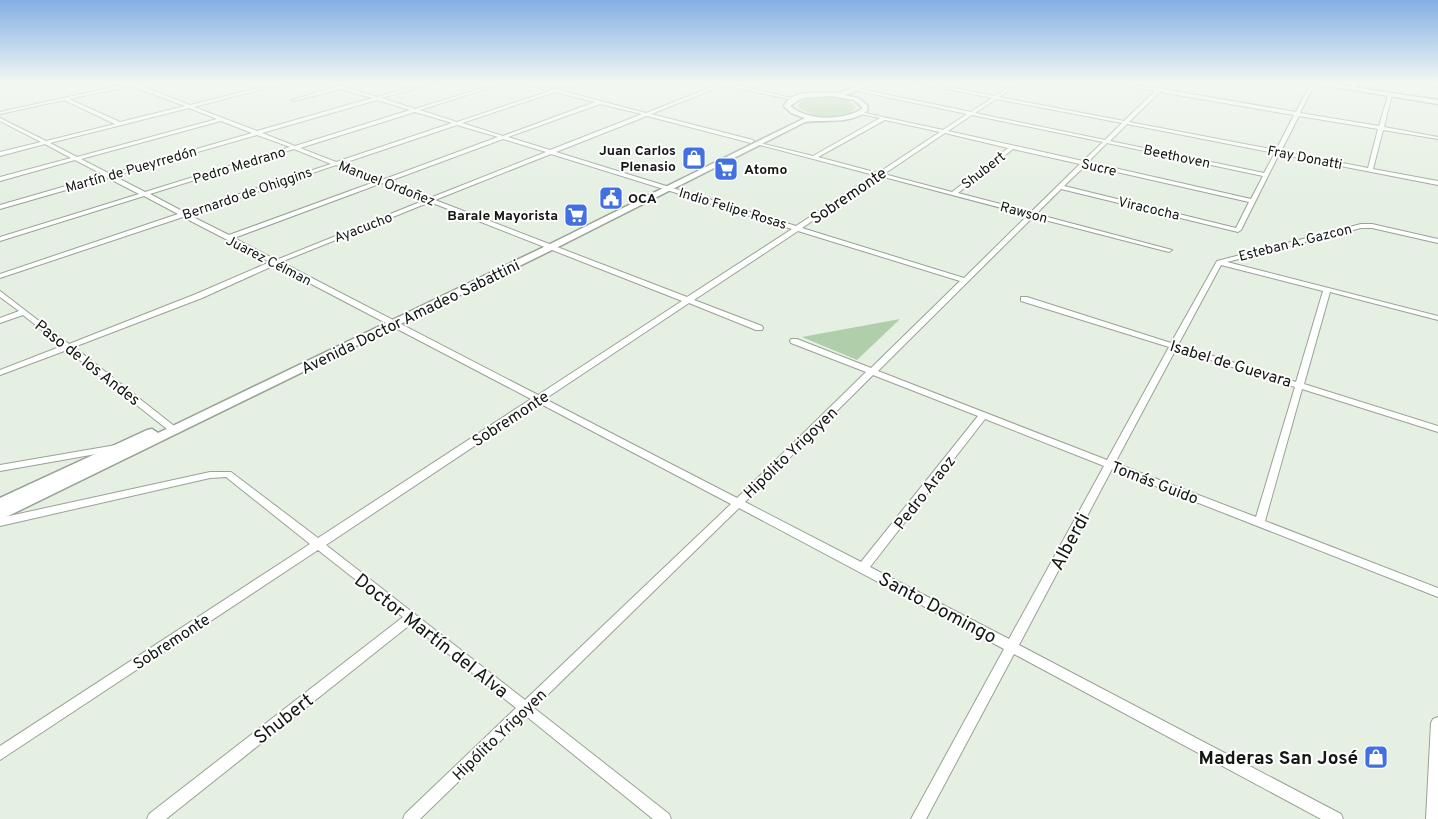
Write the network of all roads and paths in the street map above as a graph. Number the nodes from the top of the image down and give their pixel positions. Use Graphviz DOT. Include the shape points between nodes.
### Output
graph roads {
  1 [pos="2,120"];
  2 [pos="112,120"];
  3 [pos="134,120"];
  4 [pos="218,120"];
  5 [pos="225,120"];
  6 [pos="302,120"];
  7 [pos="383,120"];
  8 [pos="448,120"];
  9 [pos="465,120"];
  10 [pos="549,120"];
  11 [pos="631,120"];
  12 [pos="671,120"];
  13 [pos="794,120"];
  14 [pos="803,120"];
  15 [pos="880,120"];
  16 [pos="894,120"];
  17 [pos="963,120"];
  18 [pos="1002,120"];
  19 [pos="1111,120"];
  20 [pos="1128,120"];
  21 [pos="1293,120"];
  22 [pos="1334,120"];
  23 [pos="1383,120"];
  24 [pos="457,123"];
  25 [pos="1125,123"];
  26 [pos="120,124"];
  27 [pos="1381,128"];
  28 [pos="945,132"];
  29 [pos="257,133"];
  30 [pos="502,137"];
  31 [pos="1438,138"];
  32 [pos="754,142"];
  33 [pos="1106,142"];
  34 [pos="45,143"];
  35 [pos="1012,147"];
  36 [pos="295,148"];
  37 [pos="552,152"];
  38 [pos="1277,152"];
  39 [pos="0,154"];
  40 [pos="814,157"];
  41 [pos="75,159"];
  42 [pos="1084,163"];
  43 [pos="336,164"];
  44 [pos="1370,170"];
  45 [pos="878,174"];
  46 [pos="1266,175"];
  47 [pos="107,176"];
  48 [pos="0,179"];
  49 [pos="381,181"];
  50 [pos="1438,183"];
  51 [pos="664,187"];
  52 [pos="1059,187"];
  53 [pos="143,194"];
  54 [pos="953,194"];
  55 [pos="431,200"];
  56 [pos="1252,201"];
  57 [pos="0,207"];
  58 [pos="1030,214"];
  59 [pos="182,215"];
  60 [pos="799,228"];
  61 [pos="227,238"];
  62 [pos="0,239"];
  63 [pos="1438,241"];
  64 [pos="547,245"];
  65 [pos="1169,250"];
  66 [pos="1219,262"];
  67 [pos="276,263"];
  68 [pos="0,276"];
  69 [pos="964,280"];
  70 [pos="1327,290"];
  71 [pos="0,293"];
  72 [pos="1024,299"];
  73 [pos="689,300"];
  74 [pos="24,312"];
  75 [pos="1438,318"];
  76 [pos="0,321"];
  77 [pos="391,322"];
  78 [pos="759,328"];
  79 [pos="794,341"];
  80 [pos="1175,345"];
  81 [pos="66,346"];
  82 [pos="872,371"];
  83 [pos="0,373"];
  84 [pos="1300,385"];
  85 [pos="538,399"];
  86 [pos="984,416"];
  87 [pos="172,428"];
  88 [pos="1438,428"];
  89 [pos="124,446"];
  90 [pos="1109,464"];
  91 [pos="0,468"];
  92 [pos="738,503"];
  93 [pos="0,504"];
  94 [pos="0,515"];
  95 [pos="0,522"];
  96 [pos="1259,523"];
  97 [pos="317,545"];
  98 [pos="863,568"];
  99 [pos="1438,593"];
  100 [pos="411,617"];
  101 [pos="1013,647"];
  102 [pos="526,708"];
  103 [pos="1438,723"];
  104 [pos="0,754"];
  105 [pos="1436,805"];
  106 [pos="154,819"];
  107 [pos="410,819"];
  108 [pos="664,819"];
  109 [pos="918,819"];
  110 [pos="1336,819"];
  111 [pos="1432,819"];
  1 -- 34 [label="street, Juarez Célman"];
  2 -- 26 [label="street"];
  3 -- 26 [label="street"];
  4 -- 41 [label="street"];
  5 -- 29 [label="street, Manuel Ordoñez"];
  6 -- 29 [label="street, Martín de Pueyrredón"];
  7 -- 36 [label="street, Pedro Medrano"];
  8 -- 24 [label="street, Indio Felipe Rosas"];
  9 -- 24 [label="street, Bernardo de Ohiggins"];
  10 -- 30 [label="street"];
  11 -- 37 [label="street, Ayacucho"];
  12 -- 32 [label="street, Rawson"];
  13 -- 32 [label="main road, Avenida Doctor Amadeo Sabattini"];
  14 -- 32 [label="main road, Avenida Doctor Amadeo Sabattini"];
  15 -- 40 [label="street"];
  16 -- 28 [label="street, Sucre"];
  17 -- 28 [label="street, Sobremonte"];
  18 -- 33 [label="street, Beethoven"];
  19 -- 25 [label="street, Fray Donatti"];
  20 -- 25 [label="street, Hipólito Yrigoyen"];
  21 -- 38 [label="street"];
  22 -- 27 [label="street"];
  23 -- 27 [label="street"];
  24 -- 30 [label="street, Indio Felipe Rosas"];
  24 -- 43 [label="street, Bernardo de Ohiggins"];
  25 -- 33 [label="street, Hipólito Yrigoyen"];
  25 -- 38 [label="street, Fray Donatti"];
  26 -- 34 [label="street"];
  27 -- 31 [label="street"];
  27 -- 44 [label="street"];
  28 -- 35 [label="street, Sucre"];
  28 -- 45 [label="street, Sobremonte"];
  29 -- 36 [label="street, Manuel Ordoñez"];
  29 -- 47 [label="street, Martín de Pueyrredón"];
  30 -- 37 [label="street, Indio Felipe Rosas"];
  30 -- 49 [label="street"];
  32 -- 40 [label="street, Rawson"];
  32 -- 51 [label="main road, Avenida Doctor Amadeo Sabattini"];
  33 -- 42 [label="street, Hipólito Yrigoyen"];
  33 -- 46 [label="street, Beethoven"];
  34 -- 39 [label="street"];
  34 -- 41 [label="street, Juarez Célman"];
  35 -- 42 [label="street, Sucre"];
  35 -- 54 [label="street, Shubert"];
  36 -- 43 [label="street, Manuel Ordoñez"];
  36 -- 53 [label="street, Pedro Medrano"];
  37 -- 51 [label="street, Indio Felipe Rosas"];
  37 -- 55 [label="street, Ayacucho"];
  38 -- 44 [label="street, Fray Donatti"];
  38 -- 46 [label="street"];
  40 -- 45 [label="street, Rawson"];
  41 -- 47 [label="street, Juarez Célman"];
  41 -- 48 [label="street"];
  42 -- 52 [label="street, Hipólito Yrigoyen"];
  42 -- 56 [label="street, Sucre"];
  43 -- 49 [label="street, Manuel Ordoñez"];
  43 -- 59 [label="street, Bernardo de Ohiggins"];
  44 -- 50 [label="street, Fray Donatti"];
  45 -- 54 [label="street, Rawson"];
  45 -- 60 [label="street, Sobremonte"];
  46 -- 56 [label="street"];
  47 -- 53 [label="street, Juarez Célman"];
  47 -- 57 [label="street, Martín de Pueyrredón"];
  49 -- 55 [label="street, Manuel Ordoñez"];
  49 -- 61 [label="street"];
  51 -- 60 [label="street, Indio Felipe Rosas"];
  51 -- 64 [label="main road, Avenida Doctor Amadeo Sabattini"];
  52 -- 56 [label="street, Viracocha" via="1238,230"];
  52 -- 58 [label="street, Hipólito Yrigoyen"];
  53 -- 59 [label="street, Juarez Célman"];
  53 -- 62 [label="street, Pedro Medrano"];
  54 -- 58 [label="street, Rawson"];
  55 -- 64 [label="street, Manuel Ordoñez"];
  55 -- 67 [label="street, Ayacucho"];
  58 -- 65 [label="street, Rawson"];
  58 -- 69 [label="street, Hipólito Yrigoyen"];
  59 -- 61 [label="street, Juarez Célman"];
  59 -- 68 [label="street, Bernardo de Ohiggins"];
  60 -- 69 [label="street"];
  60 -- 73 [label="street, Sobremonte"];
  61 -- 67 [label="street, Juarez Célman"];
  63 -- 66 [label="street, Esteban A. Gazcon" via="1361,226"];
  64 -- 73 [label="street, Manuel Ordoñez"];
  64 -- 77 [label="main road, Avenida Doctor Amadeo Sabattini"];
  66 -- 70 [label="street"];
  66 -- 80 [label="street, Alberdi"];
  67 -- 77 [label="street, Juarez Célman"];
  67 -- 81 [label="street, Ayacucho"];
  69 -- 82 [label="street, Hipólito Yrigoyen"];
  70 -- 75 [label="street"];
  70 -- 84 [label="street"];
  71 -- 74 [label="street, Paso de los Andes"];
  72 -- 80 [label="street, Isabel de Guevara"];
  73 -- 78 [label="street, Manuel Ordoñez"];
  73 -- 85 [label="street, Sobremonte"];
  74 -- 76 [label="street"];
  74 -- 81 [label="street, Paso de los Andes"];
  77 -- 85 [label="street, Juarez Célman"];
  77 -- 87 [label="main road, Avenida Doctor Amadeo Sabattini"];
  79 -- 82 [label="street"];
  80 -- 84 [label="street, Isabel de Guevara"];
  80 -- 90 [label="street, Alberdi"];
  81 -- 83 [label="street, Ayacucho"];
  81 -- 87 [label="street, Paso de los Andes"];
  82 -- 86 [label="street, Tomás Guido"];
  82 -- 92 [label="street, Hipólito Yrigoyen"];
  84 -- 88 [label="street, Isabel de Guevara"];
  84 -- 96 [label="street"];
  85 -- 92 [label="street, Santo Domingo"];
  85 -- 97 [label="street, Sobremonte"];
  86 -- 90 [label="street, Tomás Guido"];
  86 -- 98 [label="street, Pedro Araoz"];
  87 -- 89 [label="main road, Avenida Doctor Amadeo Sabattini"];
  87 -- 94 [label="main road, Avenida Doctor Amadeo Sabattini"];
  89 -- 91 [label="street"];
  89 -- 93 [label="main road, Avenida Doctor Amadeo Sabattini"];
  90 -- 96 [label="street, Tomás Guido"];
  90 -- 101 [label="street, Alberdi"];
  92 -- 98 [label="street, Santo Domingo"];
  92 -- 102 [label="street, Hipólito Yrigoyen"];
  95 -- 97 [label="street" via="210,474 228,474"];
  96 -- 99 [label="street, Tomás Guido"];
  97 -- 100 [label="street, Doctor Martín del Alva"];
  97 -- 104 [label="street, Sobremonte"];
  98 -- 101 [label="street, Santo Domingo"];
  100 -- 102 [label="street, Doctor Martín del Alva"];
  100 -- 106 [label="street, Shubert"];
  101 -- 109 [label="street, Alberdi"];
  101 -- 110 [label="street, Santo Domingo"];
  102 -- 107 [label="street, Hipólito Yrigoyen"];
  102 -- 108 [label="street, Doctor Martín del Alva"];
  103 -- 105 [label="street"];
  105 -- 111 [label="street"];
}
